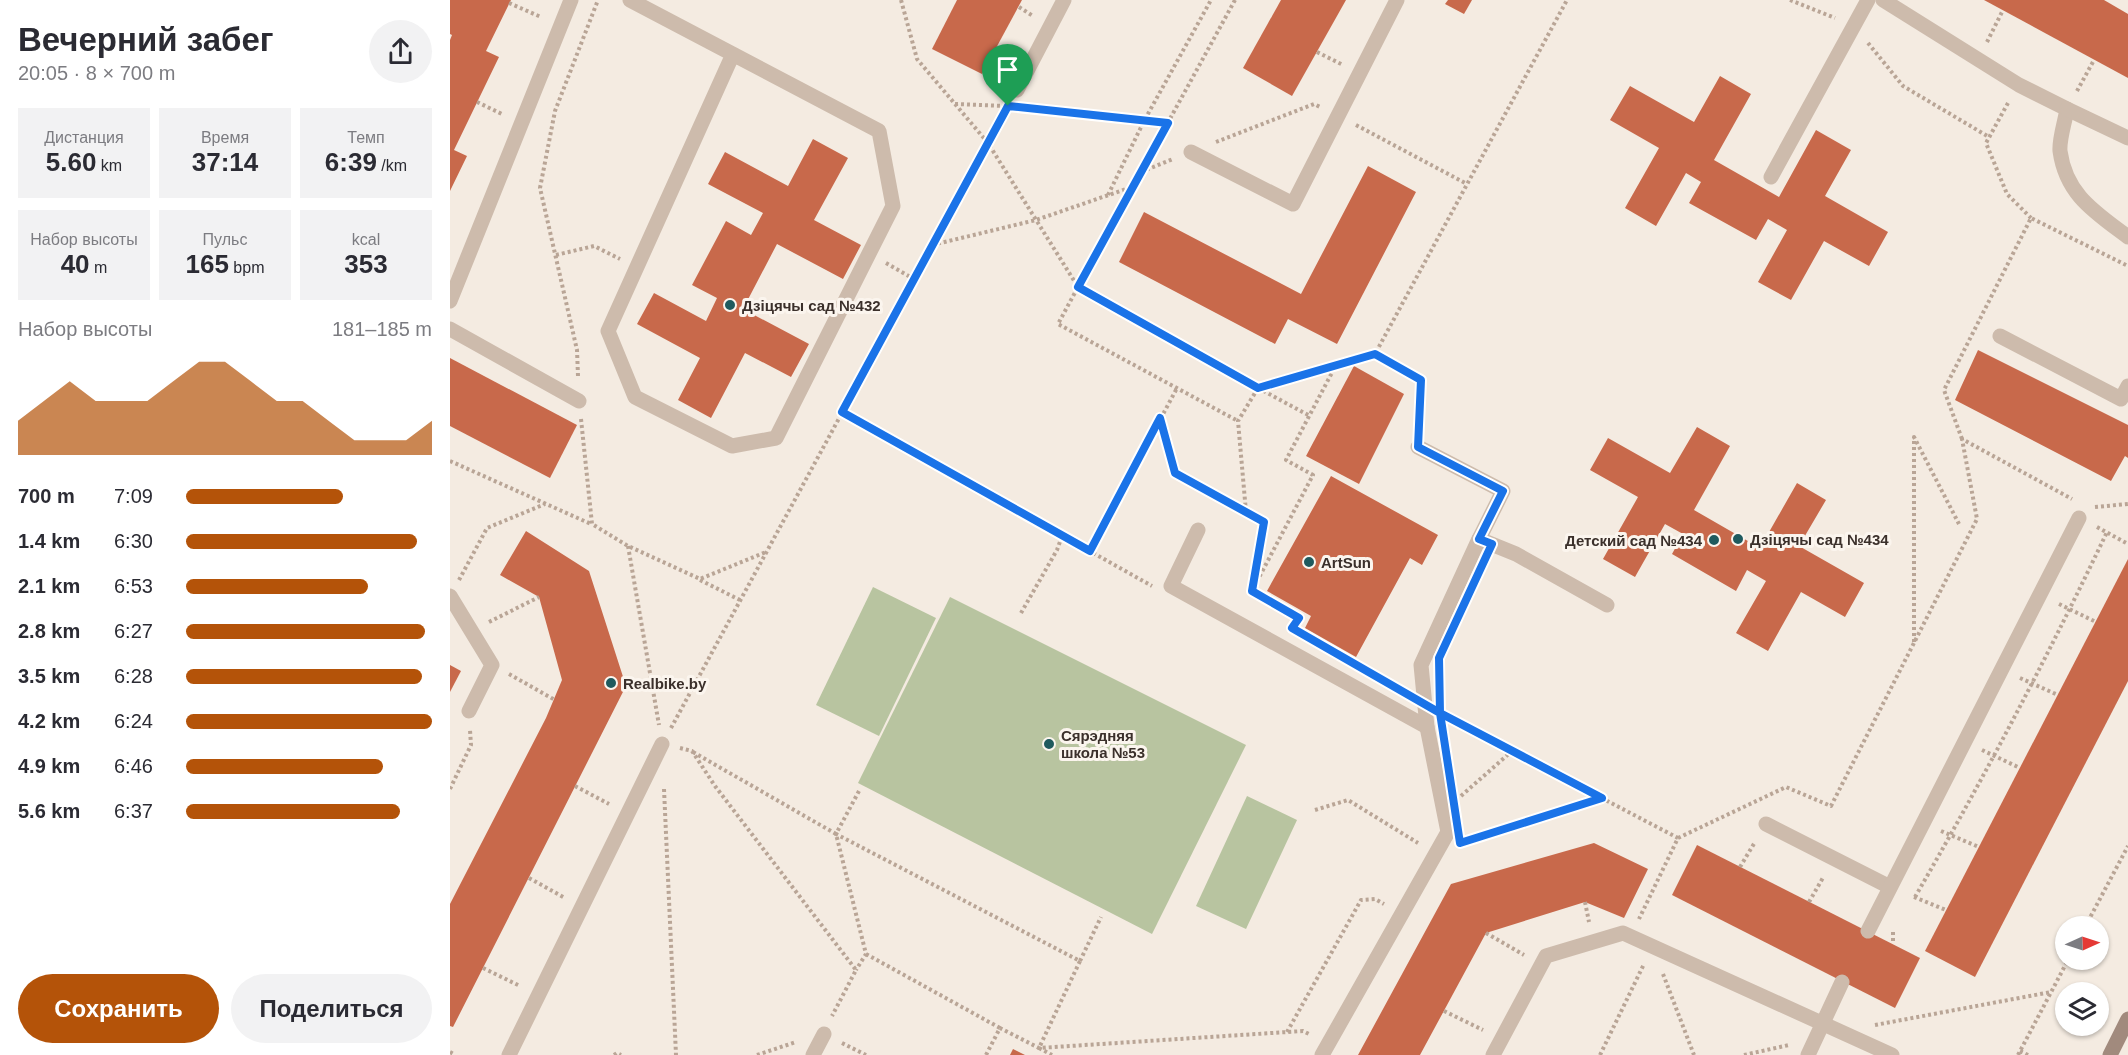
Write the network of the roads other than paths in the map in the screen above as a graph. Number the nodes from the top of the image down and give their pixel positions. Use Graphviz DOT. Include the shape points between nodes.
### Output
graph roads {
  1 [pos="571,0"];
  2 [pos="630,0"];
  3 [pos="1064,0"];
  4 [pos="1397,0"];
  5 [pos="1868,0"];
  6 [pos="1883,0"];
  7 [pos="733,54"];
  8 [pos="1017,90"];
  9 [pos="2067,109"];
  10 [pos="2128,138"];
  11 [pos="1191,152"];
  12 [pos="1772,177"];
  13 [pos="2128,237"];
  14 [pos="450,301"];
  15 [pos="450,329"];
  16 [pos="2000,336"];
  17 [pos="2128,386"];
  18 [pos="579,401"];
  19 [pos="1418,447"];
  20 [pos="2083,512"];
  21 [pos="1198,530"];
  22 [pos="1479,539"];
  23 [pos="452,592"];
  24 [pos="1607,605"];
  25 [pos="468,711"];
  26 [pos="1426,727"];
  27 [pos="662,744"];
  28 [pos="1766,824"];
  29 [pos="1890,887"];
  30 [pos="1868,931"];
  31 [pos="1842,982"];
  32 [pos="2128,1019"];
  33 [pos="1823,1023"];
  34 [pos="824,1034"];
  35 [pos="509,1055"];
  36 [pos="813,1055"];
  37 [pos="1322,1055"];
  38 [pos="1492,1055"];
  39 [pos="1808,1055"];
  40 [pos="1892,1055"];
  41 [pos="2110,1055"];
  1 -- 14 [label="lane"];
  2 -- 7 [label="lane"];
  3 -- 8 [label="lane"];
  4 -- 11 [label="lane" via="1293,204"];
  5 -- 12 [label="lane"];
  6 -- 9 [label="lane" via="2019,86"];
  7 -- 7 [label="lane" via="608,331 635,398 732,446 776,438 893,207 879,131"];
  9 -- 10 [label="lane"];
  9 -- 13 [label="lane" via="2060,150 2070,186 2091,209"];
  15 -- 18 [label="lane"];
  16 -- 17 [label="lane" via="2121,399"];
  19 -- 22 [label="lane" via="1503,491"];
  20 -- 29 [label="lane"];
  21 -- 26 [label="lane" via="1171,586"];
  22 -- 24 [label="lane" via="1516,554"];
  22 -- 26 [label="lane" via="1420,665"];
  23 -- 25 [label="lane" via="492,665"];
  26 -- 37 [label="lane" via="1448,832"];
  27 -- 35 [label="lane"];
  28 -- 29 [label="lane"];
  29 -- 30 [label="lane"];
  31 -- 33 [label="lane"];
  32 -- 41 [label="main road"];
  33 -- 38 [label="lane" via="1623,933 1546,956"];
  33 -- 39 [label="lane"];
  33 -- 40 [label="lane"];
  34 -- 36 [label="lane"];
}
